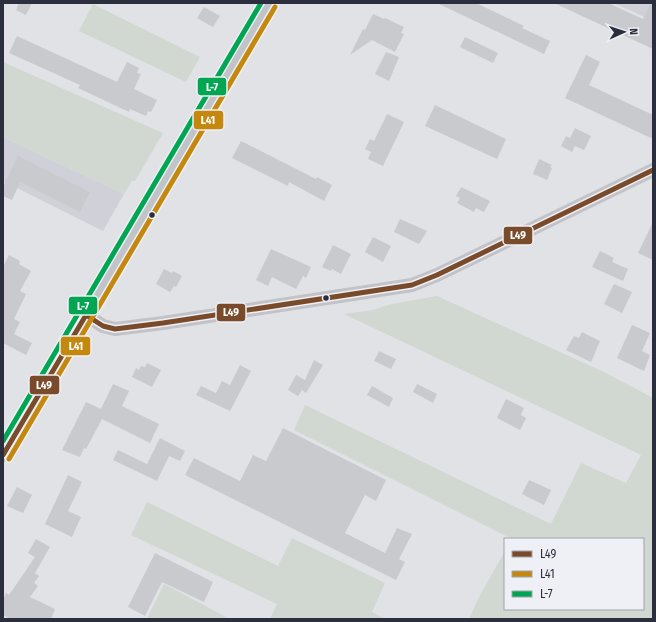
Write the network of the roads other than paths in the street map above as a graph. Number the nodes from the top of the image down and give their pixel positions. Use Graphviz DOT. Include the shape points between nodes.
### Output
graph roads {
  1 [pos="269,3"];
  2 [pos="653,170"];
  3 [pos="86,315"];
  4 [pos="3,455"];
  1 -- 3 [label="street"];
  2 -- 3 [label="street" via="412,285 115,328 103,326"];
  3 -- 4 [label="street"];
}
